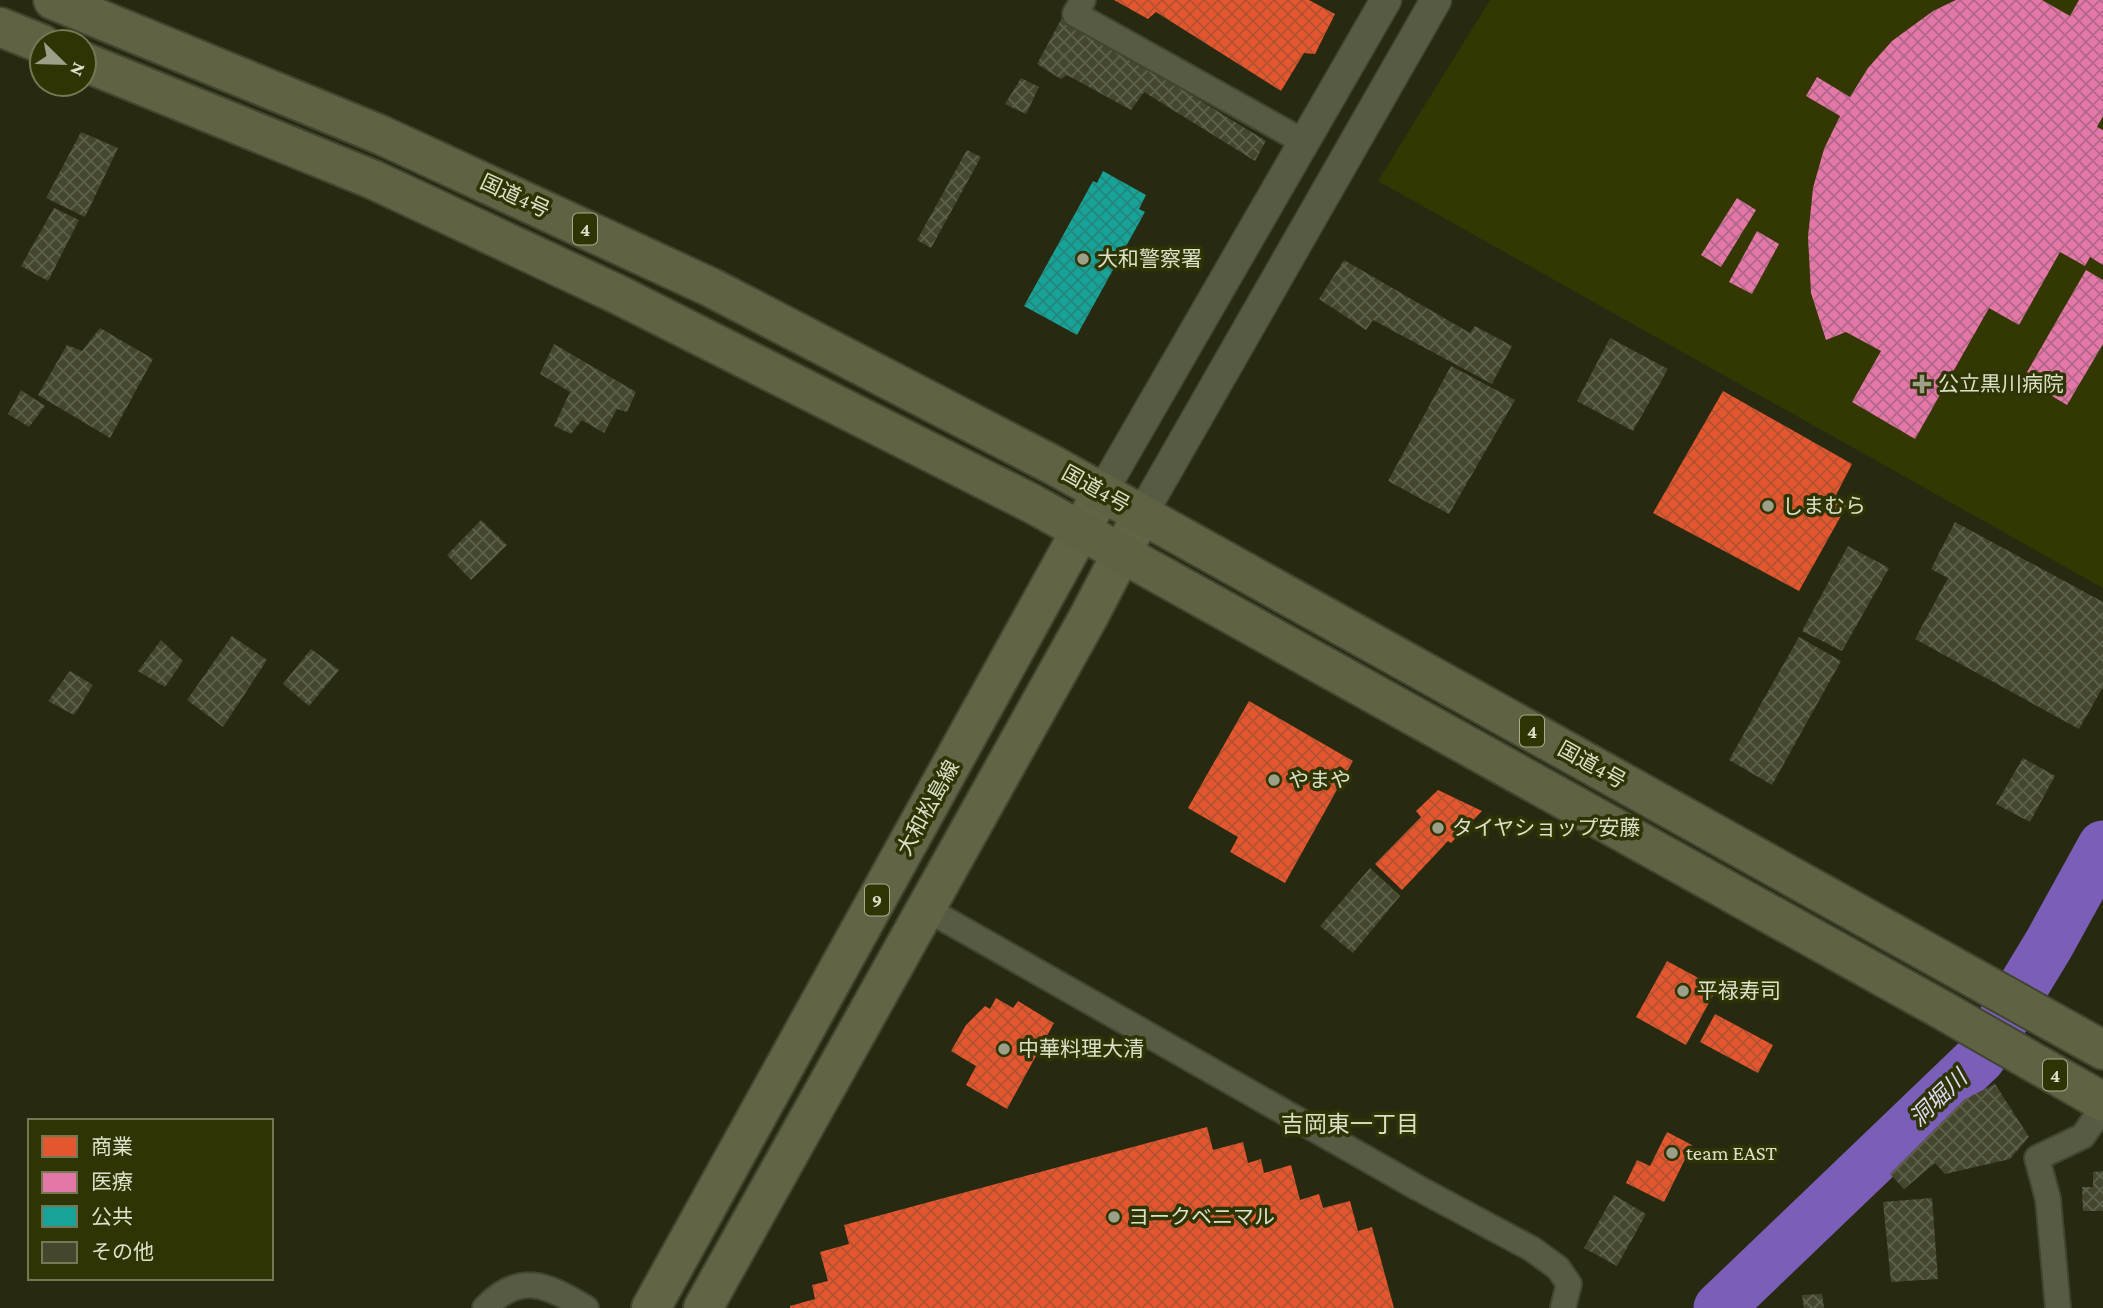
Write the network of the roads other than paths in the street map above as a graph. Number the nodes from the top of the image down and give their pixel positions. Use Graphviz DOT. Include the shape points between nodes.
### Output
graph roads {
  1 [pos="53,0"];
  2 [pos="1083,0"];
  3 [pos="1386,0"];
  4 [pos="1436,0"];
  5 [pos="0,27"];
  6 [pos="28,38"];
  7 [pos="98,68"];
  8 [pos="1304,142"];
  9 [pos="1102,492"];
  10 [pos="1142,514"];
  11 [pos="1081,531"];
  12 [pos="1121,554"];
  13 [pos="925,908"];
  14 [pos="2103,1050"];
  15 [pos="2103,1105"];
  16 [pos="485,1308"];
  17 [pos="586,1308"];
  18 [pos="651,1308"];
  19 [pos="703,1308"];
  20 [pos="1563,1308"];
  21 [pos="2058,1308"];
  1 -- 9 [label="highway, 国道4号 / 4" via="381,135 697,281"];
  2 -- 8 [label="street" via="1075,14"];
  3 -- 8 [label="street"];
  4 -- 10 [label="street"];
  5 -- 6 [label="highway"];
  7 -- 11 [label="highway, 国道4号 / 4" via="374,180 631,302"];
  8 -- 9 [label="street"];
  9 -- 10 [label="highway, 国道4号 / 4"];
  9 -- 11 [label="main road, 大和松島線 / 9"];
  10 -- 12 [label="main road, 9"];
  10 -- 14 [label="highway, 国道4号 / 4"];
  11 -- 12 [label="highway, 国道4号 / 4"];
  11 -- 18 [label="main road, 大和松島線 / 9"];
  12 -- 13 [label="main road, 9"];
  12 -- 15 [label="highway, 国道4号 / 4" via="1937,1007"];
  13 -- 19 [label="main road, 9"];
  13 -- 20 [label="street" via="1532,1249 1558,1268 1569,1284"];
  15 -- 21 [label="street" via="2083,1136 2037,1158 2048,1199"];
  16 -- 17 [label="street" via="499,1293 519,1285 541,1286"];
}
